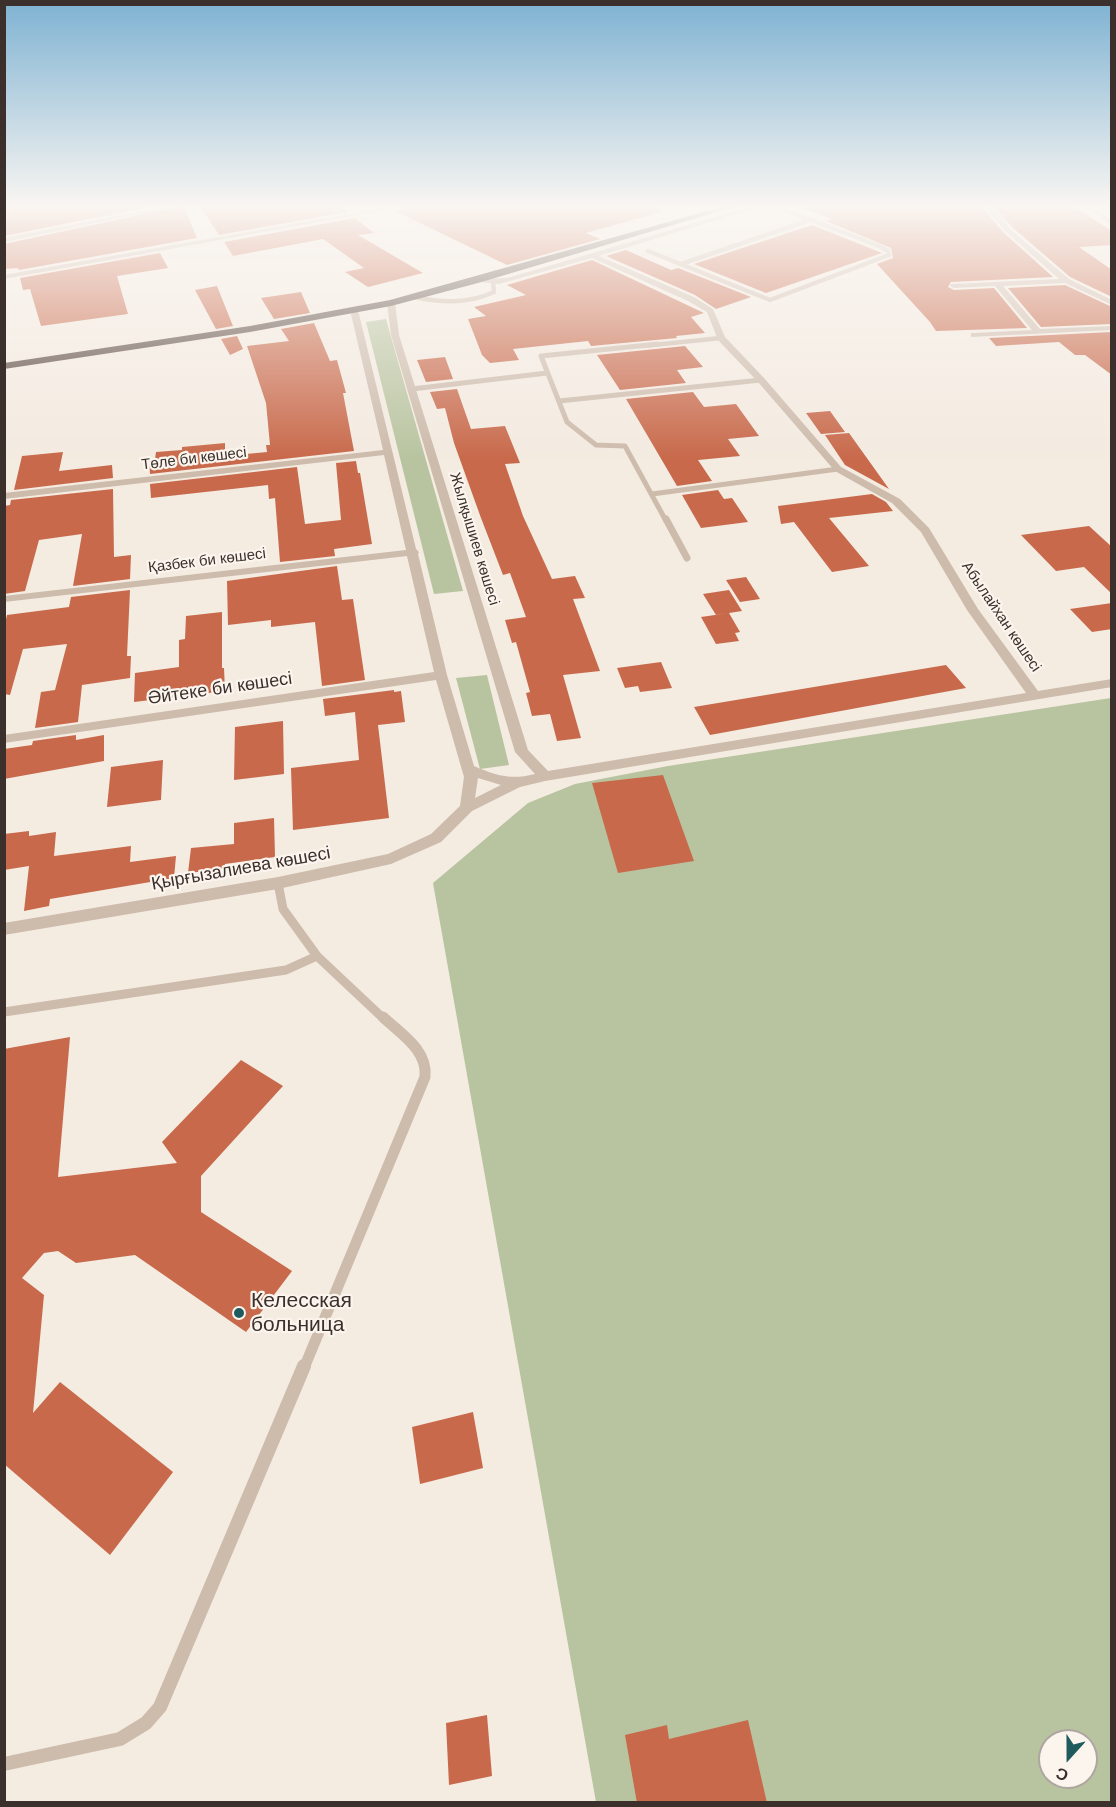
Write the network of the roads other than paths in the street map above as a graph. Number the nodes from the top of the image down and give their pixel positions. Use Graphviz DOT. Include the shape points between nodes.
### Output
graph roads {
  1 [pos="439,290"];
  2 [pos="494,290"];
  3 [pos="671,290"];
  4 [pos="746,290"];
  5 [pos="796,290"];
  6 [pos="1003,290"];
  7 [pos="1086,290"];
  8 [pos="414,297"];
  9 [pos="391,303"];
  10 [pos="1112,303"];
  11 [pos="354,310"];
  12 [pos="1112,328"];
  13 [pos="1037,331"];
  14 [pos="974,335"];
  15 [pos="721,338"];
  16 [pos="4,366"];
  17 [pos="547,373"];
  18 [pos="761,380"];
  19 [pos="412,389"];
  20 [pos="559,401"];
  21 [pos="387,452"];
  22 [pos="838,469"];
  23 [pos="652,494"];
  24 [pos="4,496"];
  25 [pos="414,552"];
  26 [pos="687,558"];
  27 [pos="4,599"];
  28 [pos="441,675"];
  29 [pos="1112,683"];
  30 [pos="1034,695"];
  31 [pos="4,739"];
  32 [pos="469,769"];
  33 [pos="545,776"];
  34 [pos="516,783"];
  35 [pos="467,808"];
  36 [pos="278,883"];
  37 [pos="4,929"];
  38 [pos="317,956"];
  39 [pos="4,1012"];
  40 [pos="4,1764"];
  1 -- 8 [label="highway"];
  2 -- 8 [label="lane" via="459,304"];
  3 -- 15 [label="street, Абылайхан көшесі" via="710,311"];
  4 -- 5 [label="lane" via="770,300"];
  6 -- 13 [label="street"];
  7 -- 10 [label="street"];
  8 -- 9 [label="highway"];
  9 -- 11 [label="highway"];
  9 -- 19 [label="street, Жылқышиев көшесі"];
  11 -- 16 [label="highway"];
  11 -- 21 [label="street"];
  12 -- 13 [label="street"];
  13 -- 14 [label="street"];
  15 -- 17 [label="lane" via="541,357"];
  15 -- 18 [label="street, Абылайхан көшесі"];
  17 -- 19 [label="lane"];
  17 -- 20 [label="lane"];
  18 -- 20 [label="lane"];
  18 -- 22 [label="street, Абылайхан көшесі"];
  19 -- 33 [label="street, Жылқышиев көшесі" via="522,752"];
  20 -- 23 [label="lane" via="567,422 596,445 626,446"];
  21 -- 24 [label="street, Төле би көшесі"];
  21 -- 25 [label="street"];
  22 -- 23 [label="lane"];
  22 -- 30 [label="street, Абылайхан көшесі" via="896,501 925,531 973,610"];
  23 -- 26 [label="lane"];
  25 -- 27 [label="street, Қазбек би көшесі"];
  25 -- 28 [label="street"];
  28 -- 31 [label="street, Әйтеке би көшесі"];
  28 -- 32 [label="street"];
  29 -- 30 [label="street"];
  30 -- 33 [label="street, Абылайхан көшесі"];
  32 -- 34 [label="street"];
  32 -- 35 [label="street"];
  33 -- 34 [label="street, Абылайхан көшесі"];
  34 -- 35 [label="street, Абылайхан көшесі"];
  35 -- 36 [label="street, Қырғызалиева көшесі" via="436,838 402,856"];
  36 -- 37 [label="street, Қырғызалиева көшесі"];
  36 -- 38 [label="lane" via="283,909"];
  38 -- 39 [label="lane" via="286,970"];
  38 -- 40 [label="lane" via="421,1053 426,1067 422,1085 165,1701 154,1717 120,1738"];
}
